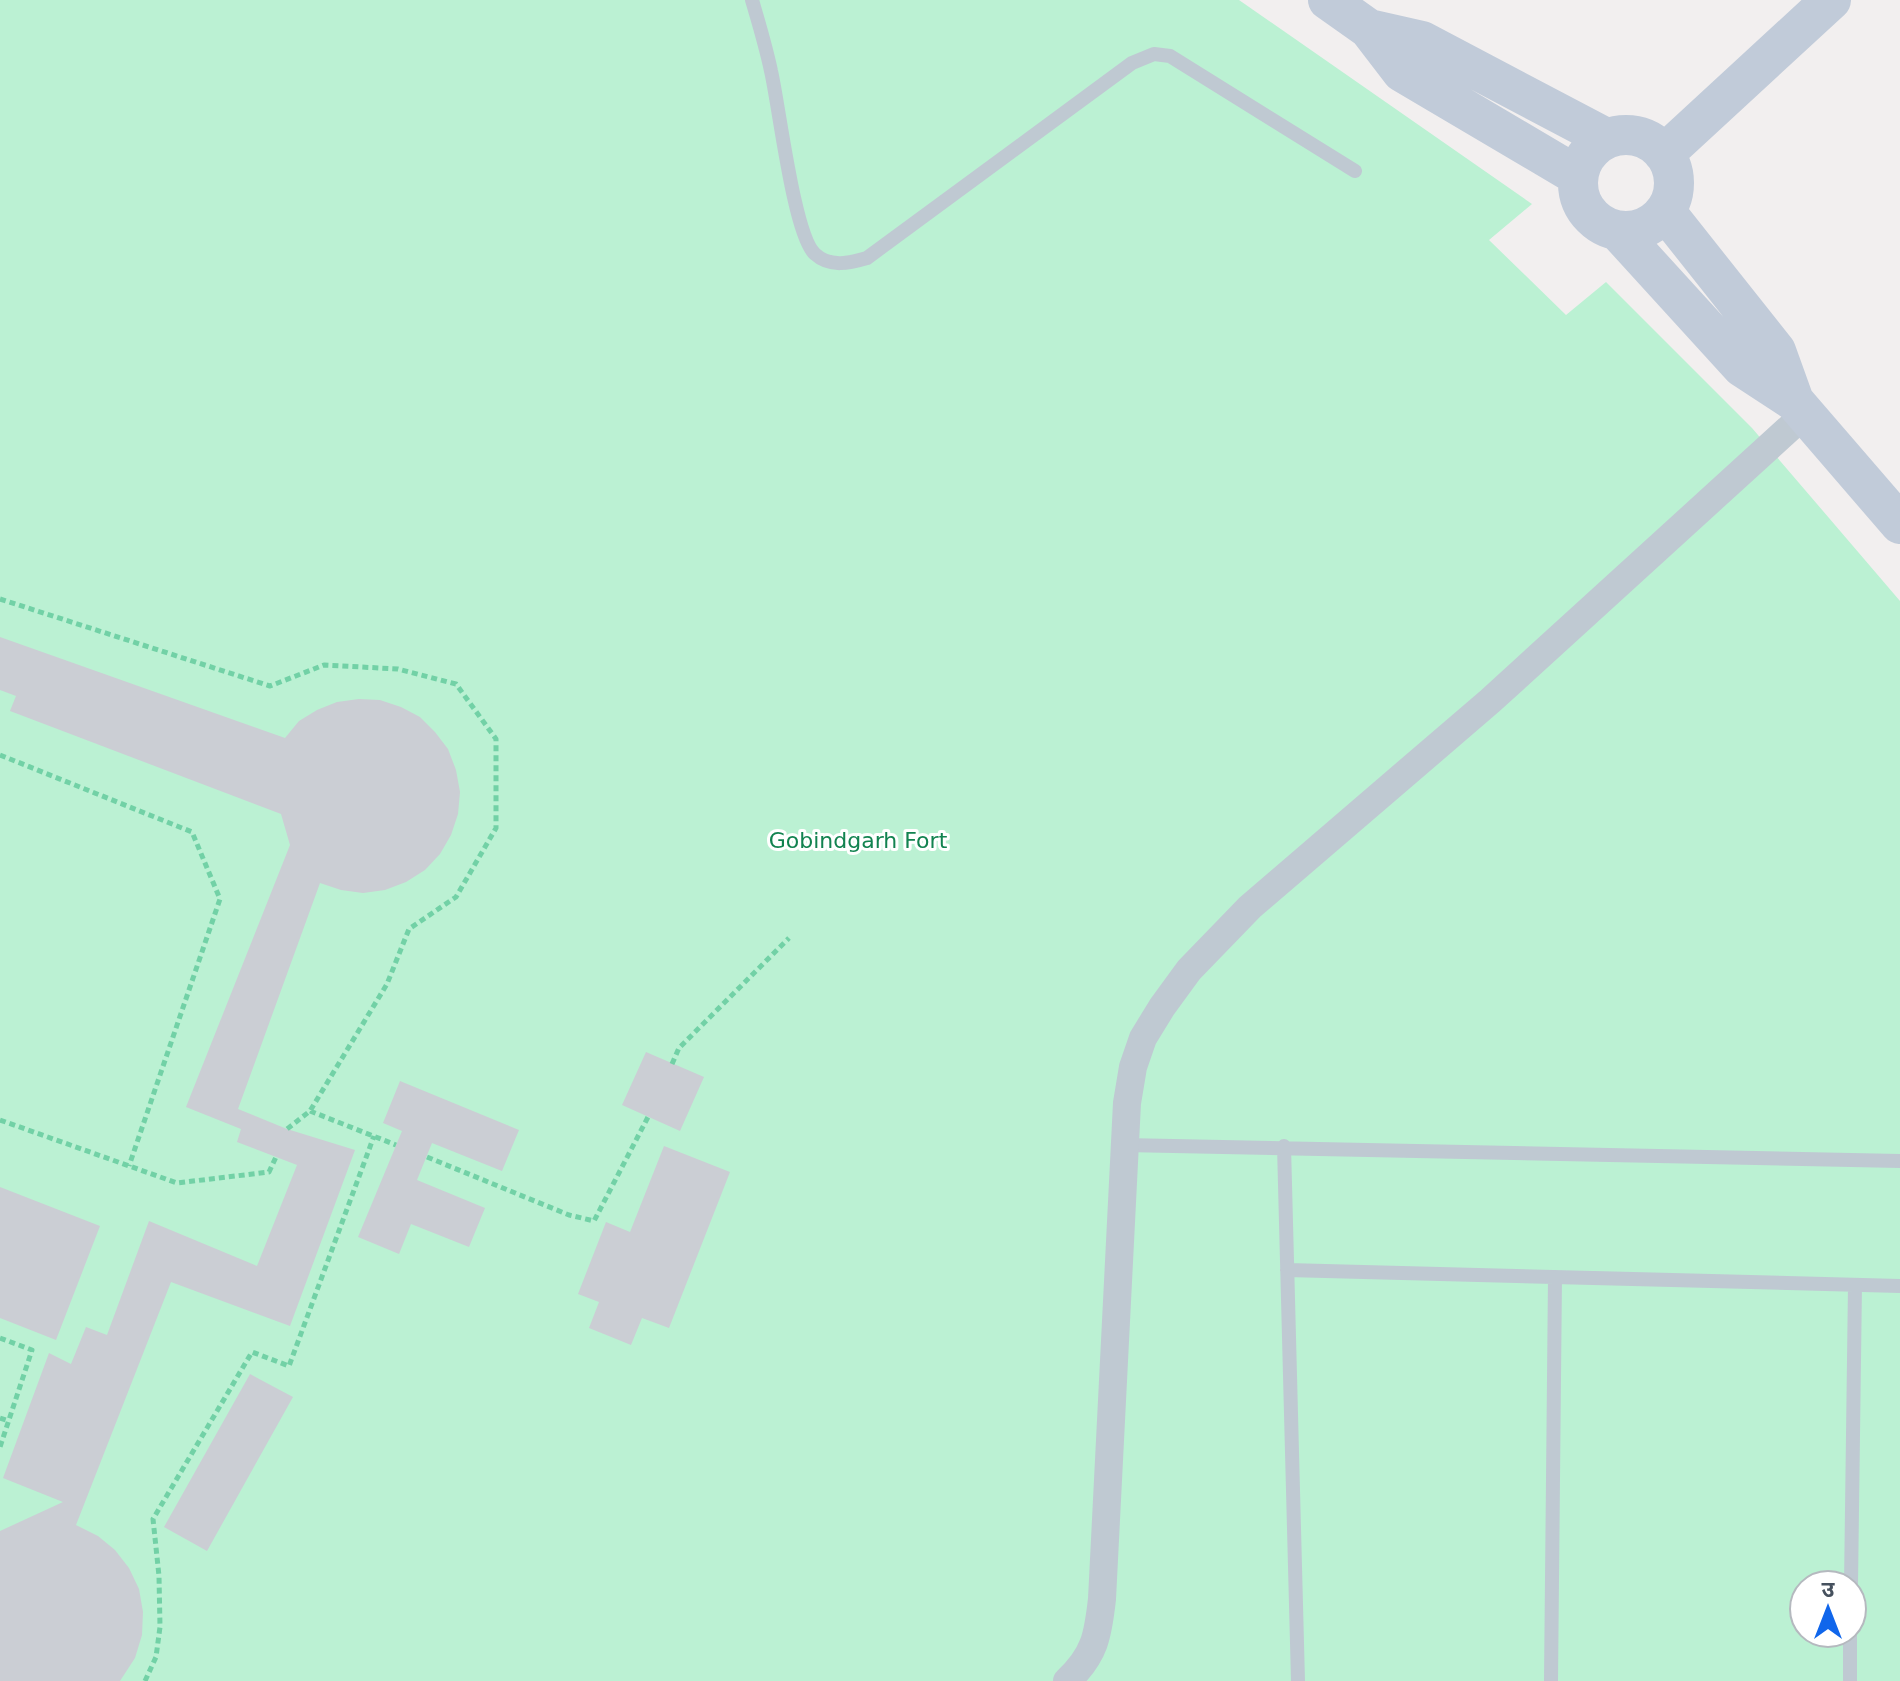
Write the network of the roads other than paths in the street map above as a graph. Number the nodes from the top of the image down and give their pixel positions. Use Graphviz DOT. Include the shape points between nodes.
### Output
graph roads {
  1 [pos="752,0"];
  2 [pos="1328,0"];
  3 [pos="1831,0"];
  4 [pos="1369,29"];
  5 [pos="1606,138"];
  6 [pos="1664,154"];
  7 [pos="1355,171"];
  8 [pos="1578,176"];
  9 [pos="1665,211"];
  10 [pos="1618,231"];
  11 [pos="1800,408"];
  12 [pos="1900,524"];
  13 [pos="1124,1145"];
  14 [pos="1284,1146"];
  15 [pos="1900,1161"];
  16 [pos="1287,1270"];
  17 [pos="1555,1277"];
  18 [pos="1855,1285"];
  19 [pos="1900,1286"];
  20 [pos="1851,1569"];
  21 [pos="1850,1649"];
  22 [pos="1091,1651"];
  23 [pos="1067,1681"];
  24 [pos="1093,1681"];
  25 [pos="1298,1681"];
  26 [pos="1551,1681"];
  27 [pos="1850,1681"];
  1 -- 7 [label="lane" via="800,226 813,254 826,261 845,265 867,258 1132,63 1154,54 1170,56"];
  2 -- 4 [label="street"];
  3 -- 6 [label="street"];
  4 -- 5 [label="street" via="1422,41"];
  4 -- 8 [label="street" via="1402,72"];
  5 -- 6 [label="street" via="1639,137"];
  5 -- 8 [label="street" via="1583,159"];
  6 -- 9 [label="street" via="1674,185"];
  8 -- 10 [label="street" via="1579,197 1591,216"];
  9 -- 10 [label="street" via="1651,224"];
  9 -- 11 [label="street" via="1776,351"];
  10 -- 11 [label="street" via="1742,367"];
  11 -- 12 [label="street"];
  11 -- 13 [label="street" via="1490,701 1250,907 1189,970 1143,1038 1133,1067"];
  13 -- 14 [label="lane"];
  13 -- 22 [label="street" via="1102,1599"];
  14 -- 15 [label="lane"];
  14 -- 16 [label="lane"];
  16 -- 17 [label="lane"];
  16 -- 25 [label="lane"];
  17 -- 18 [label="lane"];
  17 -- 26 [label="lane"];
  18 -- 19 [label="lane"];
  18 -- 20 [label="lane"];
  21 -- 27 [label="lane"];
  22 -- 23 [label="street"];
  22 -- 24 [label="lane"];
}
